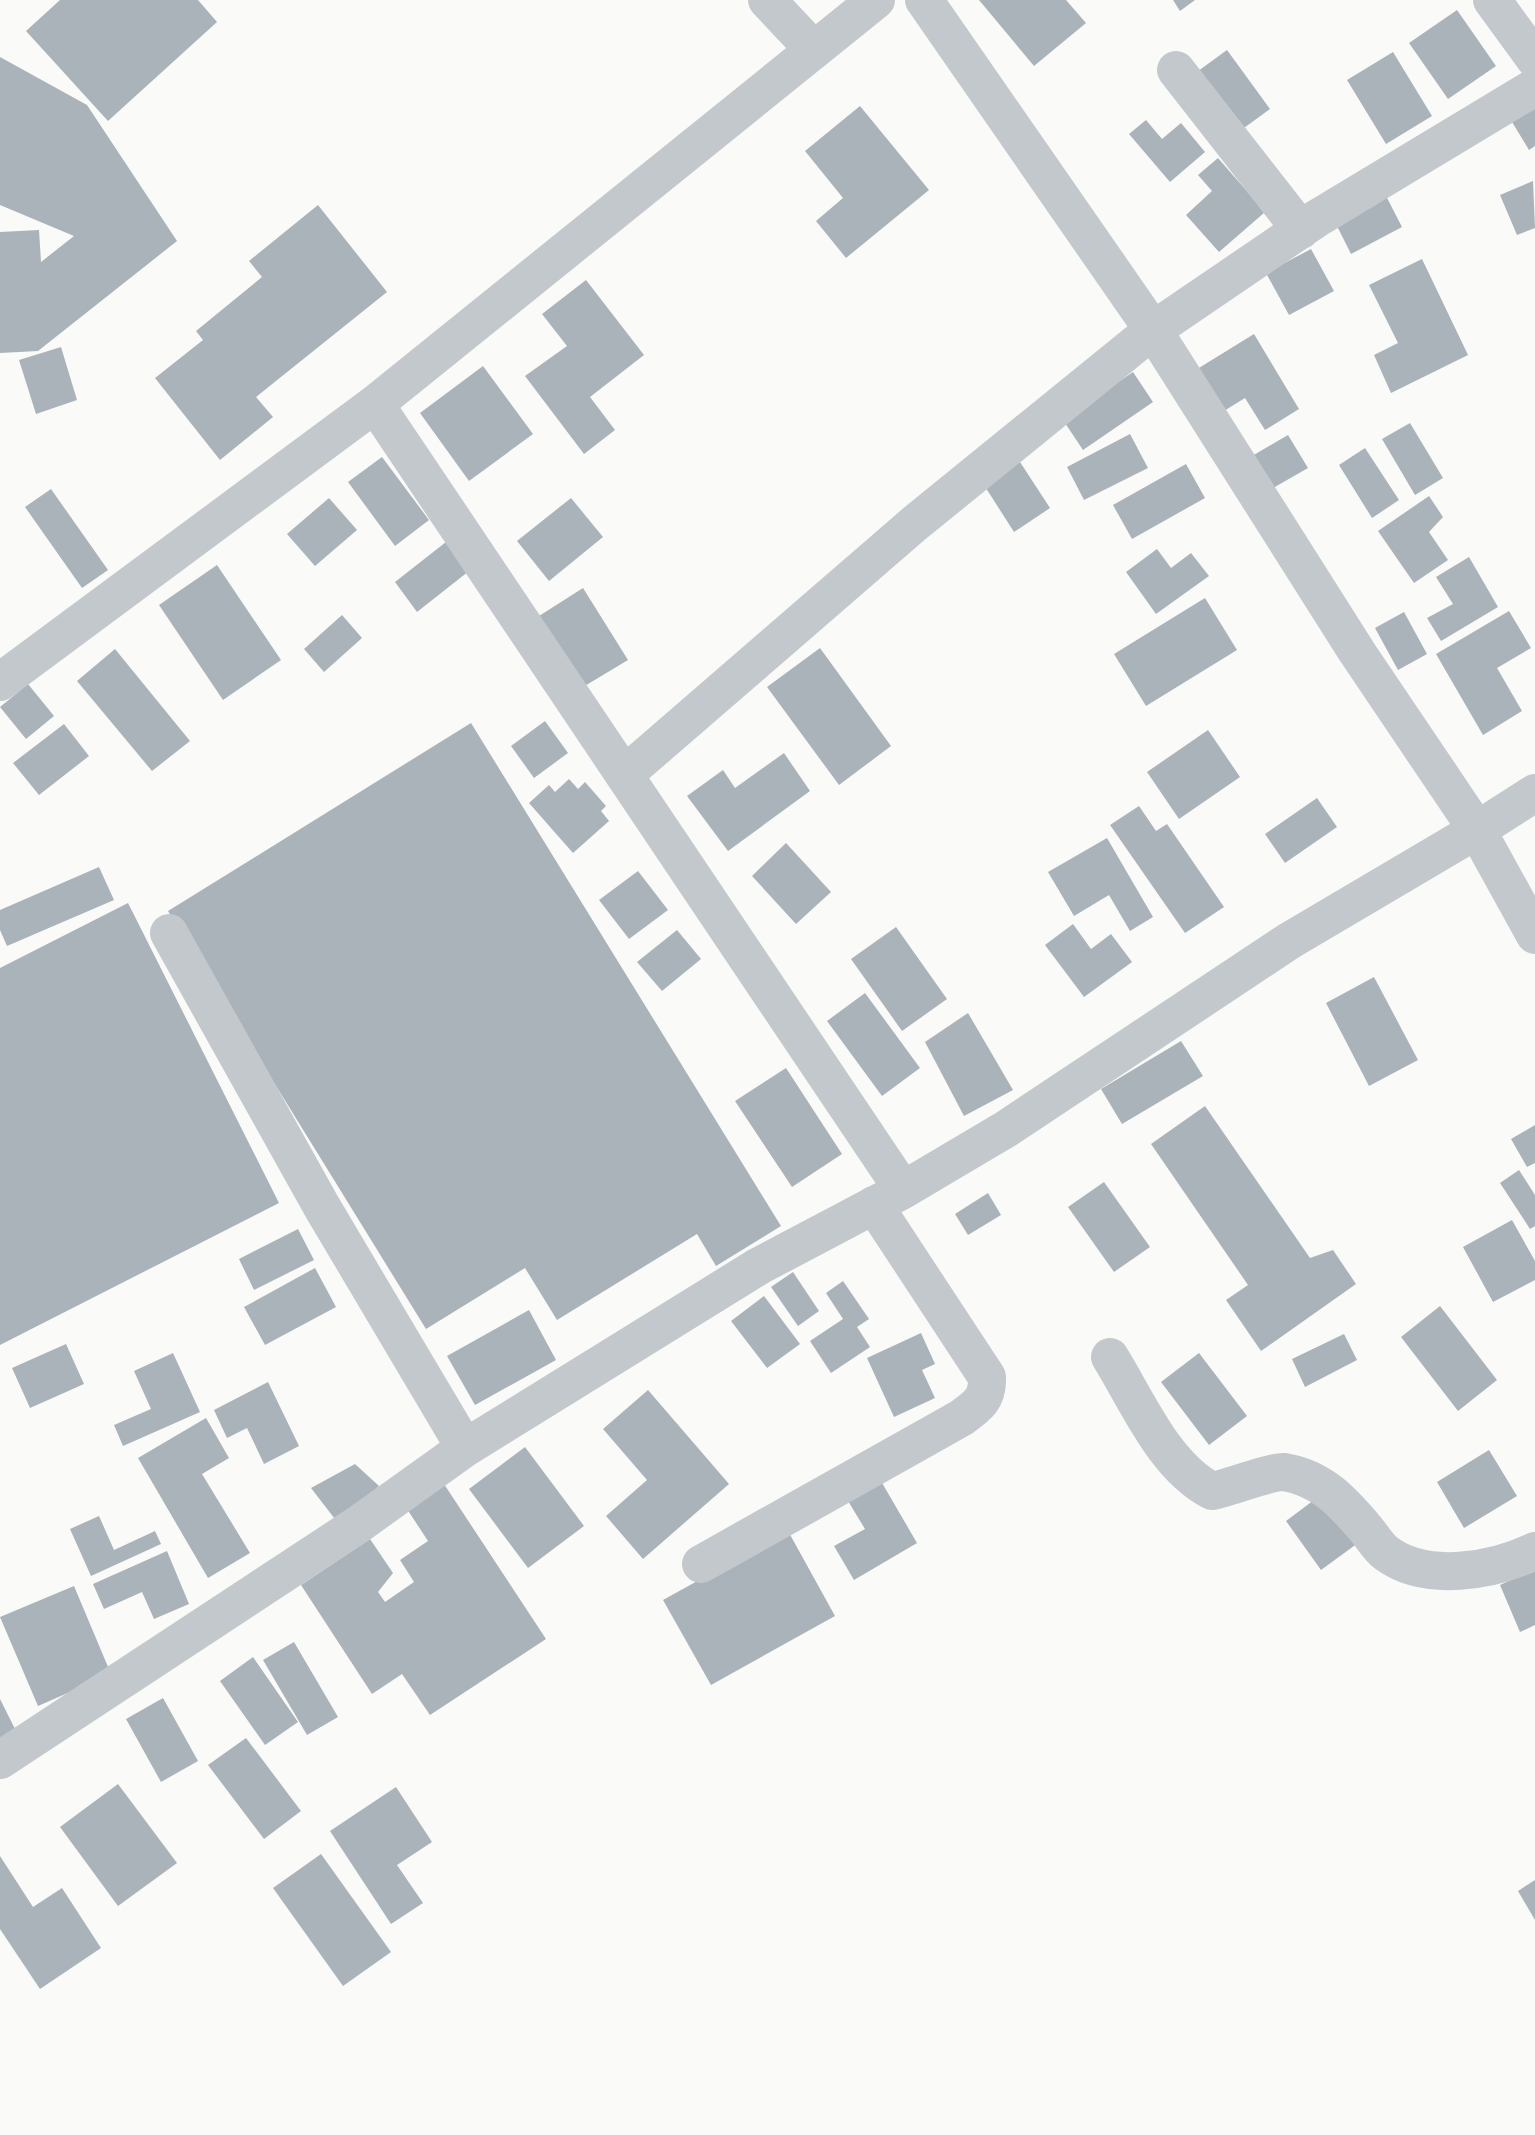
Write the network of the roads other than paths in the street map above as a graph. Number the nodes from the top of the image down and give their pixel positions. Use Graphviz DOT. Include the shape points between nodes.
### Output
graph roads {
  1 [pos="766,0"];
  2 [pos="876,0"];
  3 [pos="924,0"];
  4 [pos="1492,0"];
  5 [pos="814,50"];
  6 [pos="1535,59"];
  7 [pos="1176,71"];
  8 [pos="1535,87"];
  9 [pos="1301,230"];
  10 [pos="1153,330"];
  11 [pos="375,404"];
  12 [pos="0,682"];
  13 [pos="624,775"];
  14 [pos="1535,793"];
  15 [pos="1477,830"];
  16 [pos="169,933"];
  17 [pos="1535,935"];
  18 [pos="889,1198"];
  19 [pos="1110,1357"];
  20 [pos="465,1448"];
  21 [pos="1535,1551"];
  22 [pos="701,1564"];
  23 [pos="0,1760"];
  1 -- 5 [label="street"];
  2 -- 5 [label="street"];
  3 -- 10 [label="street"];
  4 -- 6 [label="street"];
  5 -- 11 [label="street"];
  7 -- 9 [label="street"];
  8 -- 9 [label="street"];
  9 -- 10 [label="street"];
  10 -- 13 [label="street" via="914,524"];
  10 -- 15 [label="street" via="1357,652"];
  11 -- 12 [label="street"];
  11 -- 13 [label="street"];
  13 -- 18 [label="street"];
  14 -- 15 [label="street"];
  15 -- 17 [label="street"];
  15 -- 18 [label="street" via="1289,941 1006,1129"];
  16 -- 20 [label="street" via="322,1207"];
  18 -- 20 [label="street" via="759,1266"];
  18 -- 22 [label="street" via="987,1377 982,1403"];
  19 -- 21 [label="street" via="1167,1449 1193,1481 1212,1491 1281,1472 1319,1482 1386,1553 1416,1569 1508,1564"];
  20 -- 23 [label="street" via="359,1524"];
}
